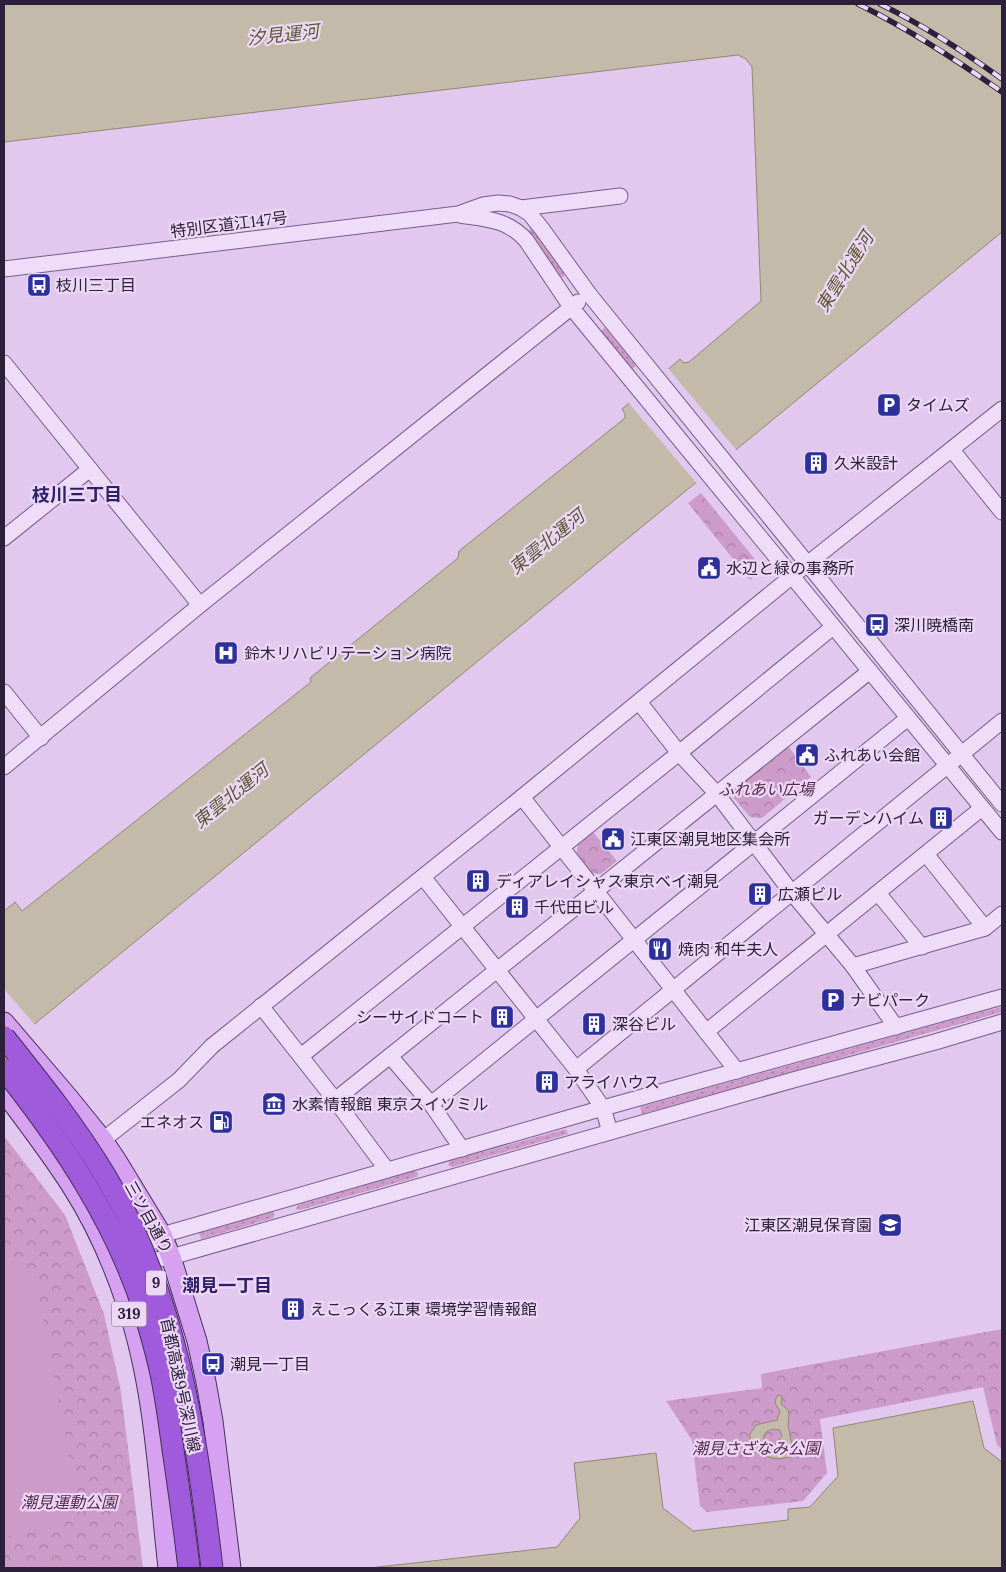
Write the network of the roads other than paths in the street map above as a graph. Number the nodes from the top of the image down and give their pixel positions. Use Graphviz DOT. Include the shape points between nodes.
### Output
graph roads {
  1 [pos="620,196"];
  2 [pos="521,208"];
  3 [pos="458,214"];
  4 [pos="4,268"];
  5 [pos="589,294"];
  6 [pos="571,307"];
  7 [pos="4,364"];
  8 [pos="1002,408"];
  9 [pos="952,450"];
  10 [pos="90,469"];
  11 [pos="1002,512"];
  12 [pos="4,538"];
  13 [pos="808,564"];
  14 [pos="792,577"];
  15 [pos="200,605"];
  16 [pos="833,627"];
  17 [pos="870,671"];
  18 [pos="4,692"];
  19 [pos="639,702"];
  20 [pos="908,718"];
  21 [pos="1002,721"];
  22 [pos="41,738"];
  23 [pos="680,753"];
  24 [pos="963,754"];
  25 [pos="947,766"];
  26 [pos="4,767"];
  27 [pos="717,794"];
  28 [pos="522,797"];
  29 [pos="1002,804"];
  30 [pos="982,808"];
  31 [pos="1002,832"];
  32 [pos="754,844"];
  33 [pos="562,847"];
  34 [pos="926,854"];
  35 [pos="423,877"];
  36 [pos="595,890"];
  37 [pos="792,893"];
  38 [pos="878,893"];
  39 [pos="1002,914"];
  40 [pos="463,927"];
  41 [pos="985,928"];
  42 [pos="827,935"];
  43 [pos="634,940"];
  44 [pos="922,946"];
  45 [pos="853,966"];
  46 [pos="496,970"];
  47 [pos="673,989"];
  48 [pos="1002,997"];
  49 [pos="261,1006"];
  50 [pos="536,1020"];
  51 [pos="4,1022"];
  52 [pos="1002,1022"];
  53 [pos="896,1027"];
  54 [pos="706,1032"];
  55 [pos="4,1037"];
  56 [pos="301,1056"];
  57 [pos="390,1056"];
  58 [pos="4,1069"];
  59 [pos="576,1069"];
  60 [pos="737,1071"];
  61 [pos="4,1092"];
  62 [pos="335,1100"];
  63 [pos="431,1104"];
  64 [pos="603,1108"];
  65 [pos="610,1132"];
  66 [pos="103,1140"];
  67 [pos="462,1149"];
  68 [pos="386,1170"];
  69 [pos="162,1235"];
  70 [pos="171,1257"];
  71 [pos="113,1269"];
  72 [pos="224,1567"];
  73 [pos="168,1568"];
  74 [pos="189,1568"];
  1 -- 2 [label="street"];
  2 -- 3 [label="street, 特別区道江147号" via="498,203"];
  2 -- 5 [label="street" via="542,229"];
  3 -- 4 [label="street, 特別区道江147号"];
  3 -- 6 [label="street, 特別区道江147号" via="500,222 518,231"];
  5 -- 6 [label="street"];
  5 -- 13 [label="street"];
  6 -- 14 [label="street, 特別区道江147号"];
  6 -- 15 [label="street"];
  7 -- 10 [label="street"];
  8 -- 9 [label="street"];
  9 -- 11 [label="street"];
  9 -- 13 [label="street"];
  10 -- 12 [label="street"];
  10 -- 15 [label="street"];
  13 -- 14 [label="street"];
  13 -- 24 [label="street"];
  14 -- 16 [label="street, 特別区道江147号"];
  14 -- 19 [label="street"];
  15 -- 22 [label="street"];
  16 -- 17 [label="street, 特別区道江147号"];
  16 -- 23 [label="street"];
  17 -- 20 [label="street, 特別区道江147号"];
  17 -- 27 [label="street"];
  18 -- 22 [label="street"];
  19 -- 23 [label="street"];
  19 -- 28 [label="street"];
  20 -- 25 [label="street, 特別区道江147号"];
  20 -- 32 [label="street"];
  21 -- 24 [label="street"];
  22 -- 26 [label="street"];
  23 -- 27 [label="street"];
  23 -- 33 [label="street"];
  24 -- 25 [label="street"];
  24 -- 29 [label="street"];
  25 -- 30 [label="street, 特別区道江147号"];
  25 -- 37 [label="street"];
  27 -- 32 [label="street"];
  27 -- 36 [label="street"];
  28 -- 33 [label="street"];
  28 -- 35 [label="street"];
  30 -- 31 [label="street, 特別区道江147号"];
  30 -- 34 [label="street"];
  32 -- 37 [label="street"];
  32 -- 43 [label="street"];
  33 -- 36 [label="street"];
  33 -- 40 [label="street"];
  34 -- 38 [label="street"];
  34 -- 41 [label="street"];
  35 -- 40 [label="street"];
  35 -- 49 [label="street"];
  36 -- 43 [label="street"];
  36 -- 46 [label="street"];
  37 -- 42 [label="street"];
  37 -- 47 [label="street"];
  38 -- 42 [label="street"];
  38 -- 44 [label="street"];
  39 -- 41 [label="street"];
  40 -- 46 [label="street"];
  40 -- 56 [label="street"];
  41 -- 44 [label="street"];
  42 -- 45 [label="street"];
  42 -- 54 [label="street"];
  43 -- 47 [label="street"];
  43 -- 50 [label="street"];
  44 -- 45 [label="street"];
  45 -- 53 [label="street"];
  46 -- 50 [label="street"];
  46 -- 57 [label="street"];
  47 -- 54 [label="street"];
  47 -- 59 [label="street"];
  48 -- 53 [label="street"];
  49 -- 56 [label="street"];
  49 -- 66 [label="street" via="212,1046 179,1080"];
  50 -- 59 [label="street"];
  50 -- 63 [label="street"];
  51 -- 66 [label="main road, 三ツ目通り"];
  52 -- 65 [label="street"];
  53 -- 60 [label="street"];
  54 -- 60 [label="street"];
  55 -- 72 [label="highway, 首都高速9号深川線 / 9, bridge" via="68,1118 107,1178 132,1225 158,1288 178,1357 201,1474"];
  56 -- 62 [label="street"];
  57 -- 62 [label="street"];
  57 -- 63 [label="street"];
  58 -- 74 [label="highway, 首都高速9号深川線 / 9, bridge" via="61,1145 81,1178 115,1241 142,1305 163,1384"];
  59 -- 64 [label="street"];
  60 -- 64 [label="street"];
  61 -- 71 [label="main road, 319" via="73,1188"];
  62 -- 68 [label="street"];
  63 -- 67 [label="street"];
  64 -- 65 [label="street"];
  64 -- 67 [label="street"];
  65 -- 70 [label="street"];
  66 -- 69 [label="main road, 三ツ目通り"];
  67 -- 68 [label="street"];
  68 -- 69 [label="street"];
  69 -- 70 [label="main road, 三ツ目通り"];
  69 -- 71 [label="street"];
  70 -- 71 [label="street"];
  70 -- 72 [label="main road, 三ツ目通り" via="197,1341 213,1421"];
  71 -- 73 [label="main road, 319" via="134,1330 148,1392"];
}
